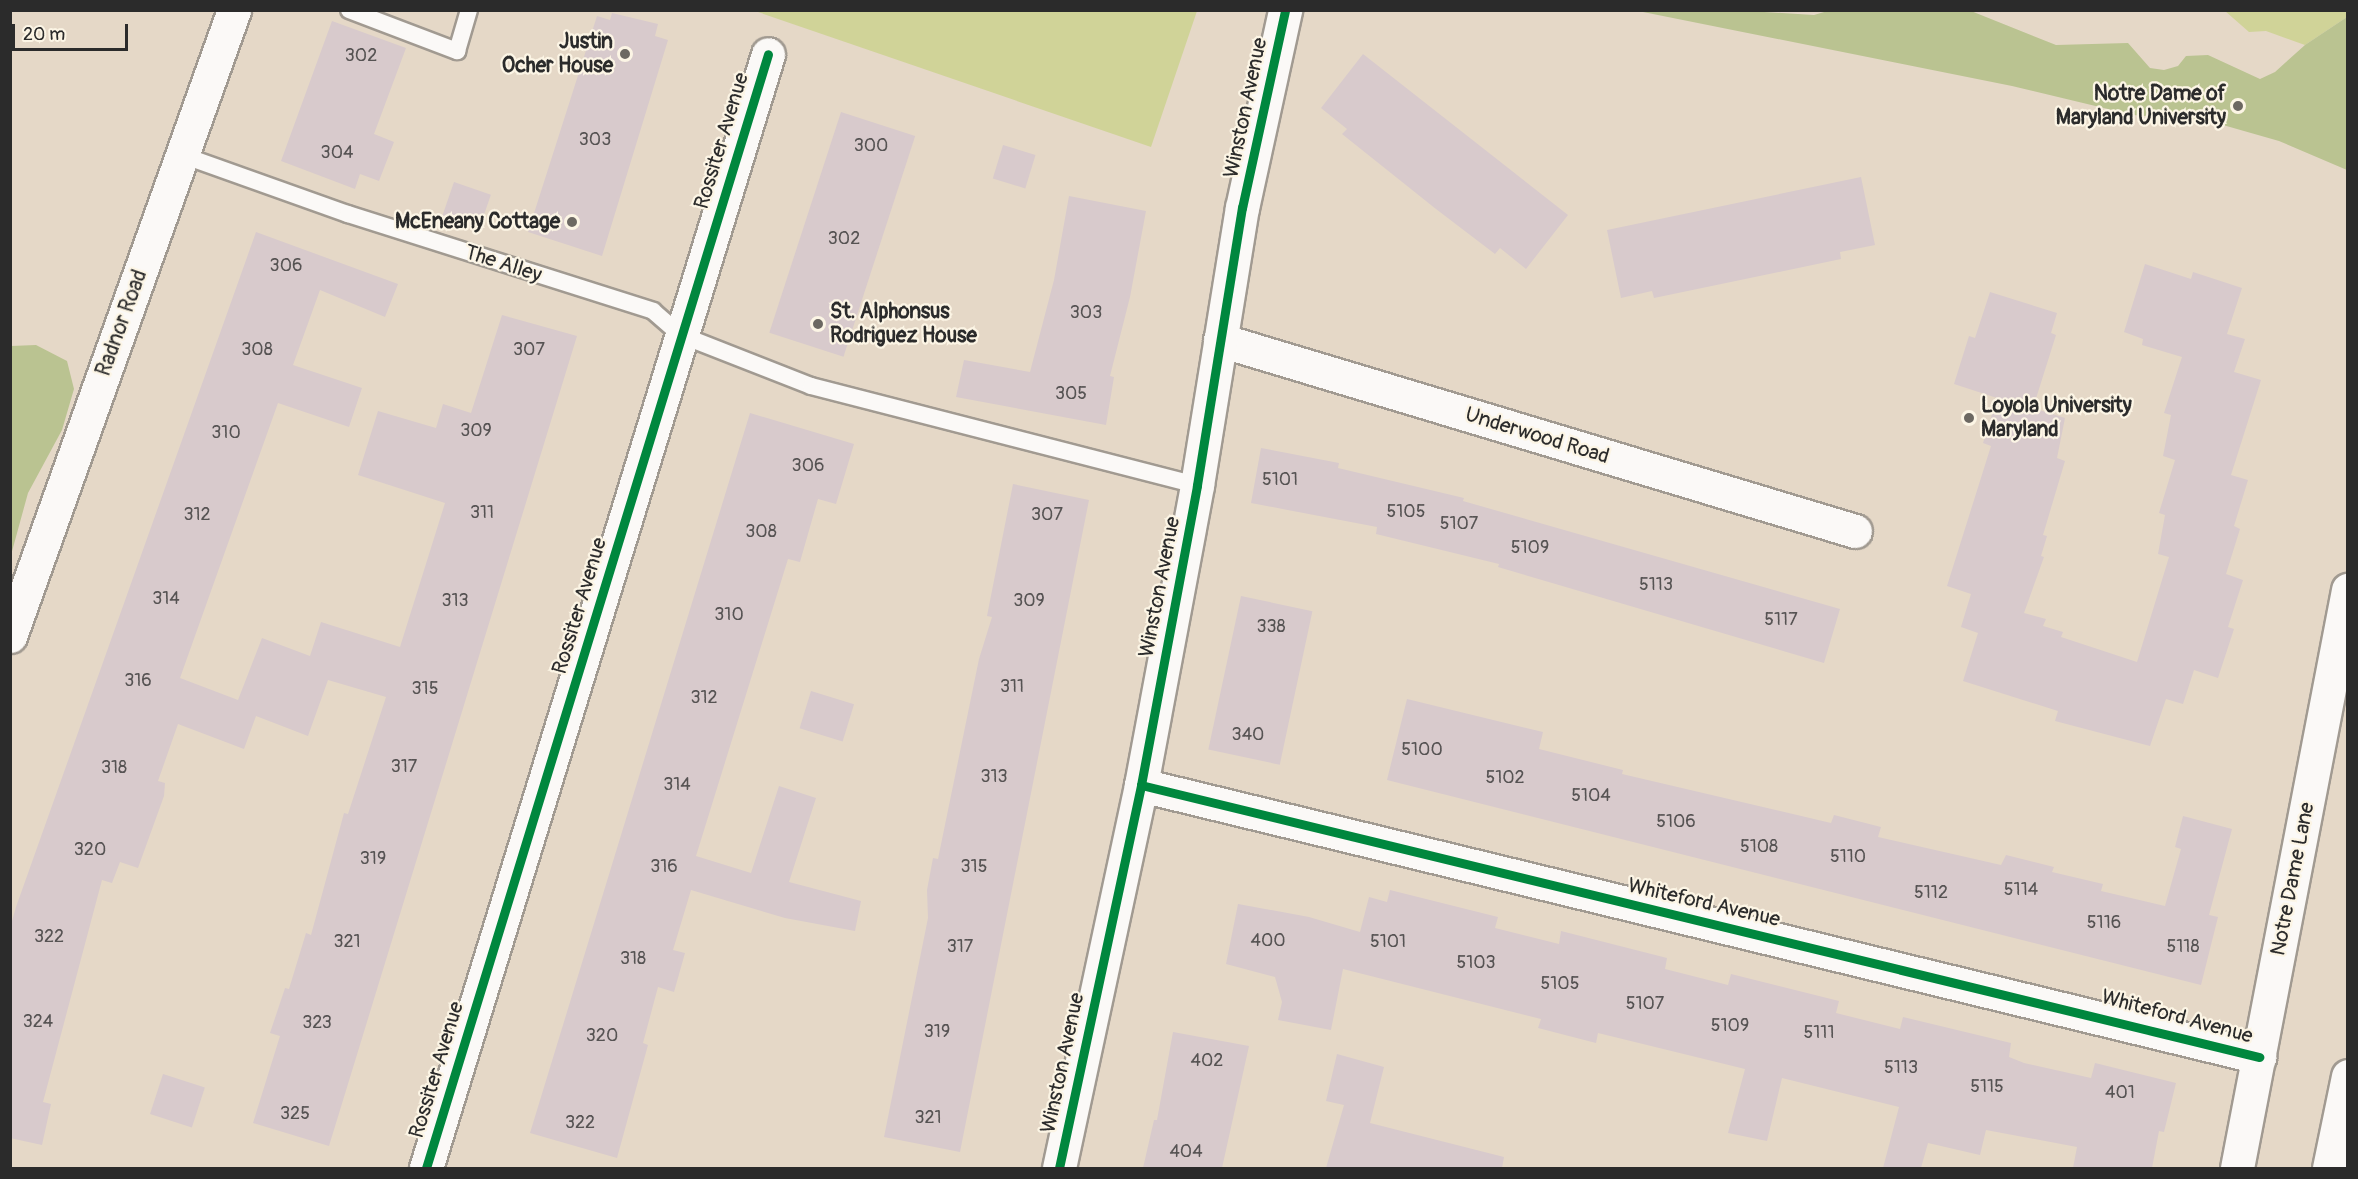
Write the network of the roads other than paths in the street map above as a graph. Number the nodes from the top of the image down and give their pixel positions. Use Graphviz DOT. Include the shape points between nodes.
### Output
graph roads {
  1 [pos="234,10"];
  2 [pos="349,10"];
  3 [pos="470,10"];
  4 [pos="1285,10"];
  5 [pos="768,54"];
  6 [pos="182,155"];
  7 [pos="681,335"];
  8 [pos="1220,340"];
  9 [pos="1197,485"];
  10 [pos="1855,531"];
  11 [pos="2348,590"];
  12 [pos="10,636"];
  13 [pos="1141,784"];
  14 [pos="2259,1057"];
  15 [pos="2348,1076"];
  16 [pos="426,1168"];
  17 [pos="1059,1168"];
  18 [pos="2237,1168"];
  19 [pos="2329,1168"];
  1 -- 6 [label="street, Radnor Road"];
  2 -- 3 [label="lane" via="457,51"];
  4 -- 8 [label="street, Winston Avenue" via="1242,208"];
  5 -- 7 [label="street, Rossiter Avenue"];
  6 -- 7 [label="lane, The Alley" via="348,214 653,311"];
  6 -- 12 [label="street, Radnor Road"];
  7 -- 9 [label="lane, The Alley" via="811,386"];
  7 -- 16 [label="street, Rossiter Avenue"];
  8 -- 9 [label="street, Winston Avenue"];
  8 -- 10 [label="street, Underwood Road"];
  9 -- 13 [label="street, Winston Avenue"];
  11 -- 14 [label="street, Notre Dame Lane"];
  13 -- 14 [label="street, Whiteford Avenue"];
  13 -- 17 [label="street, Winston Avenue"];
  14 -- 18 [label="street, Notre Dame Lane"];
  15 -- 19 [label="street"];
}
